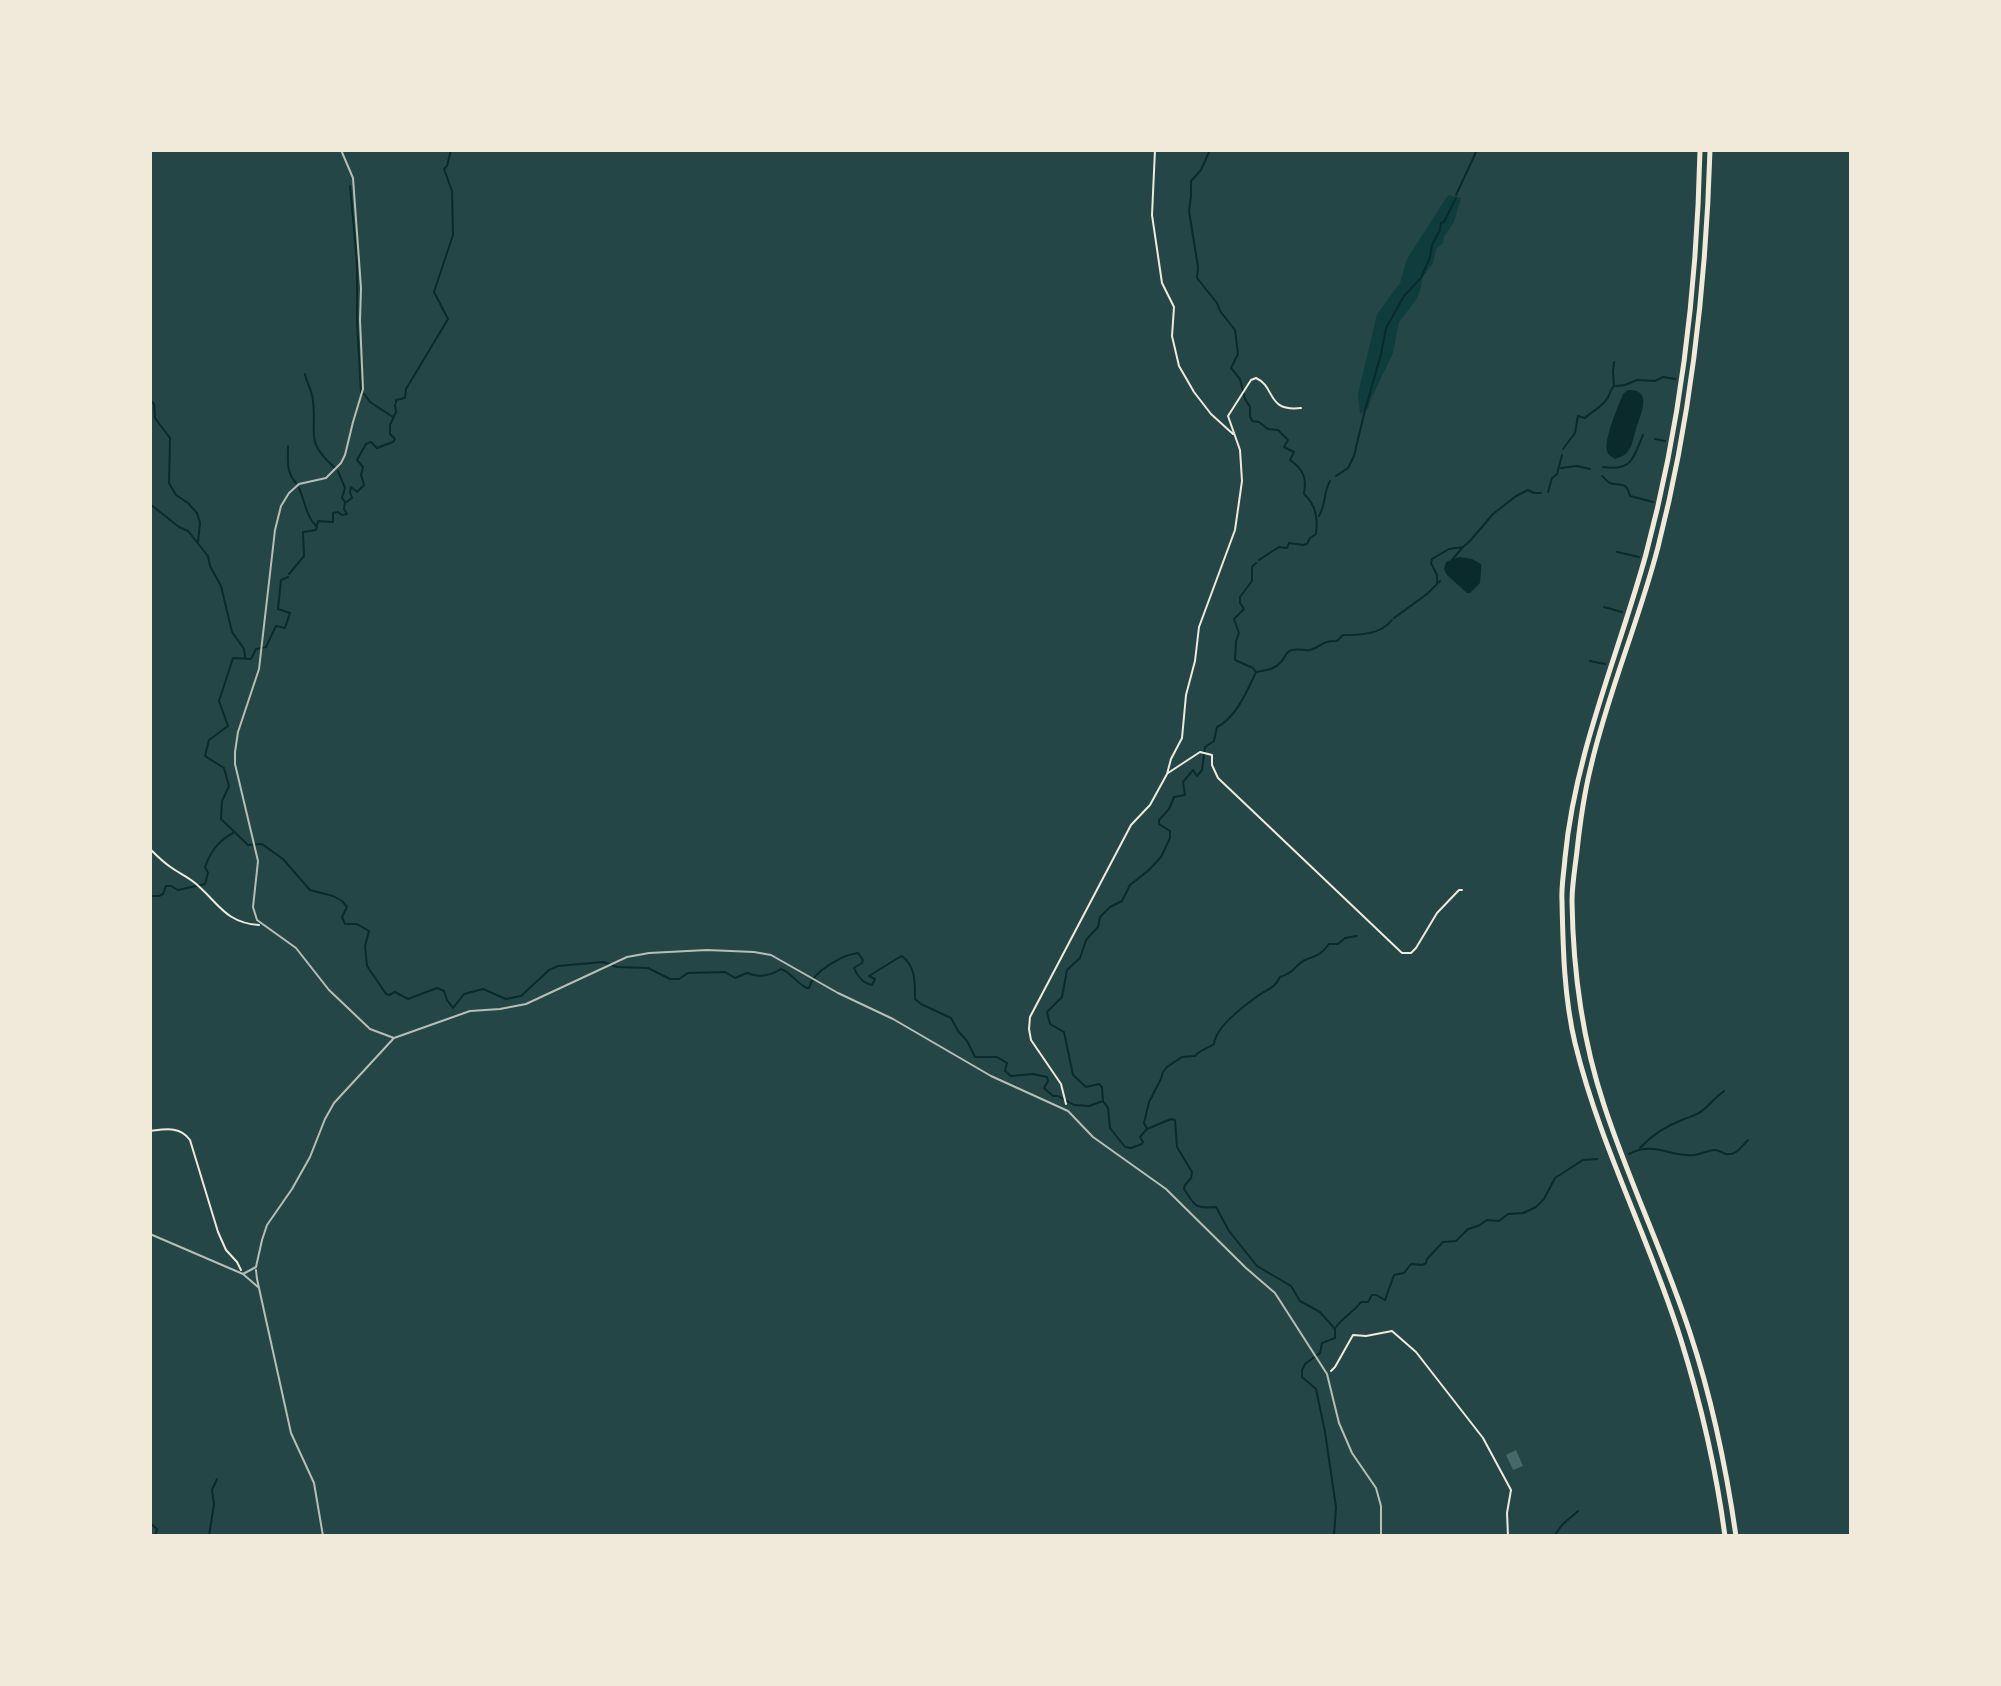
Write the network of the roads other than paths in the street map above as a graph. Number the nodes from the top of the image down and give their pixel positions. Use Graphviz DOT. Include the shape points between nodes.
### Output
graph roads {
  1 [pos="341,150"];
  2 [pos="1700,150"];
  3 [pos="1710,150"];
  4 [pos="394,1038"];
  5 [pos="150,1234"];
  6 [pos="256,1267"];
  7 [pos="243,1274"];
  8 [pos="259,1288"];
  9 [pos="323,1535"];
  10 [pos="1381,1535"];
  11 [pos="1726,1535"];
  12 [pos="1736,1535"];
  1 -- 4 [label="lane" via="353,178 363,389 341,463 326,478 299,484 281,506 259,669 238,732 235,764 258,861 253,907 257,920 296,948 330,990 370,1028"];
  2 -- 11 [label="highway" via="1690,316 1663,484 1582,761 1568,827 1562,896 1565,976 1575,1041 1593,1108 1681,1338 1705,1424"];
  3 -- 12 [label="highway" via="1700,315 1674,482 1642,606 1591,766 1572,897 1575,975 1586,1041 1603,1103 1691,1334 1715,1421"];
  4 -- 6 [label="lane" via="334,1103 310,1157 267,1225"];
  4 -- 10 [label="lane" via="470,1011 526,1004 627,957 707,950 771,955 991,1076 1068,1111 1093,1137 1166,1189 1275,1293 1319,1359 1352,1453 1376,1488"];
  5 -- 7 [label="lane"];
  6 -- 7 [label="lane"];
  6 -- 8 [label="lane"];
  7 -- 8 [label="lane"];
  8 -- 9 [label="lane" via="291,1433 314,1483"];
}
